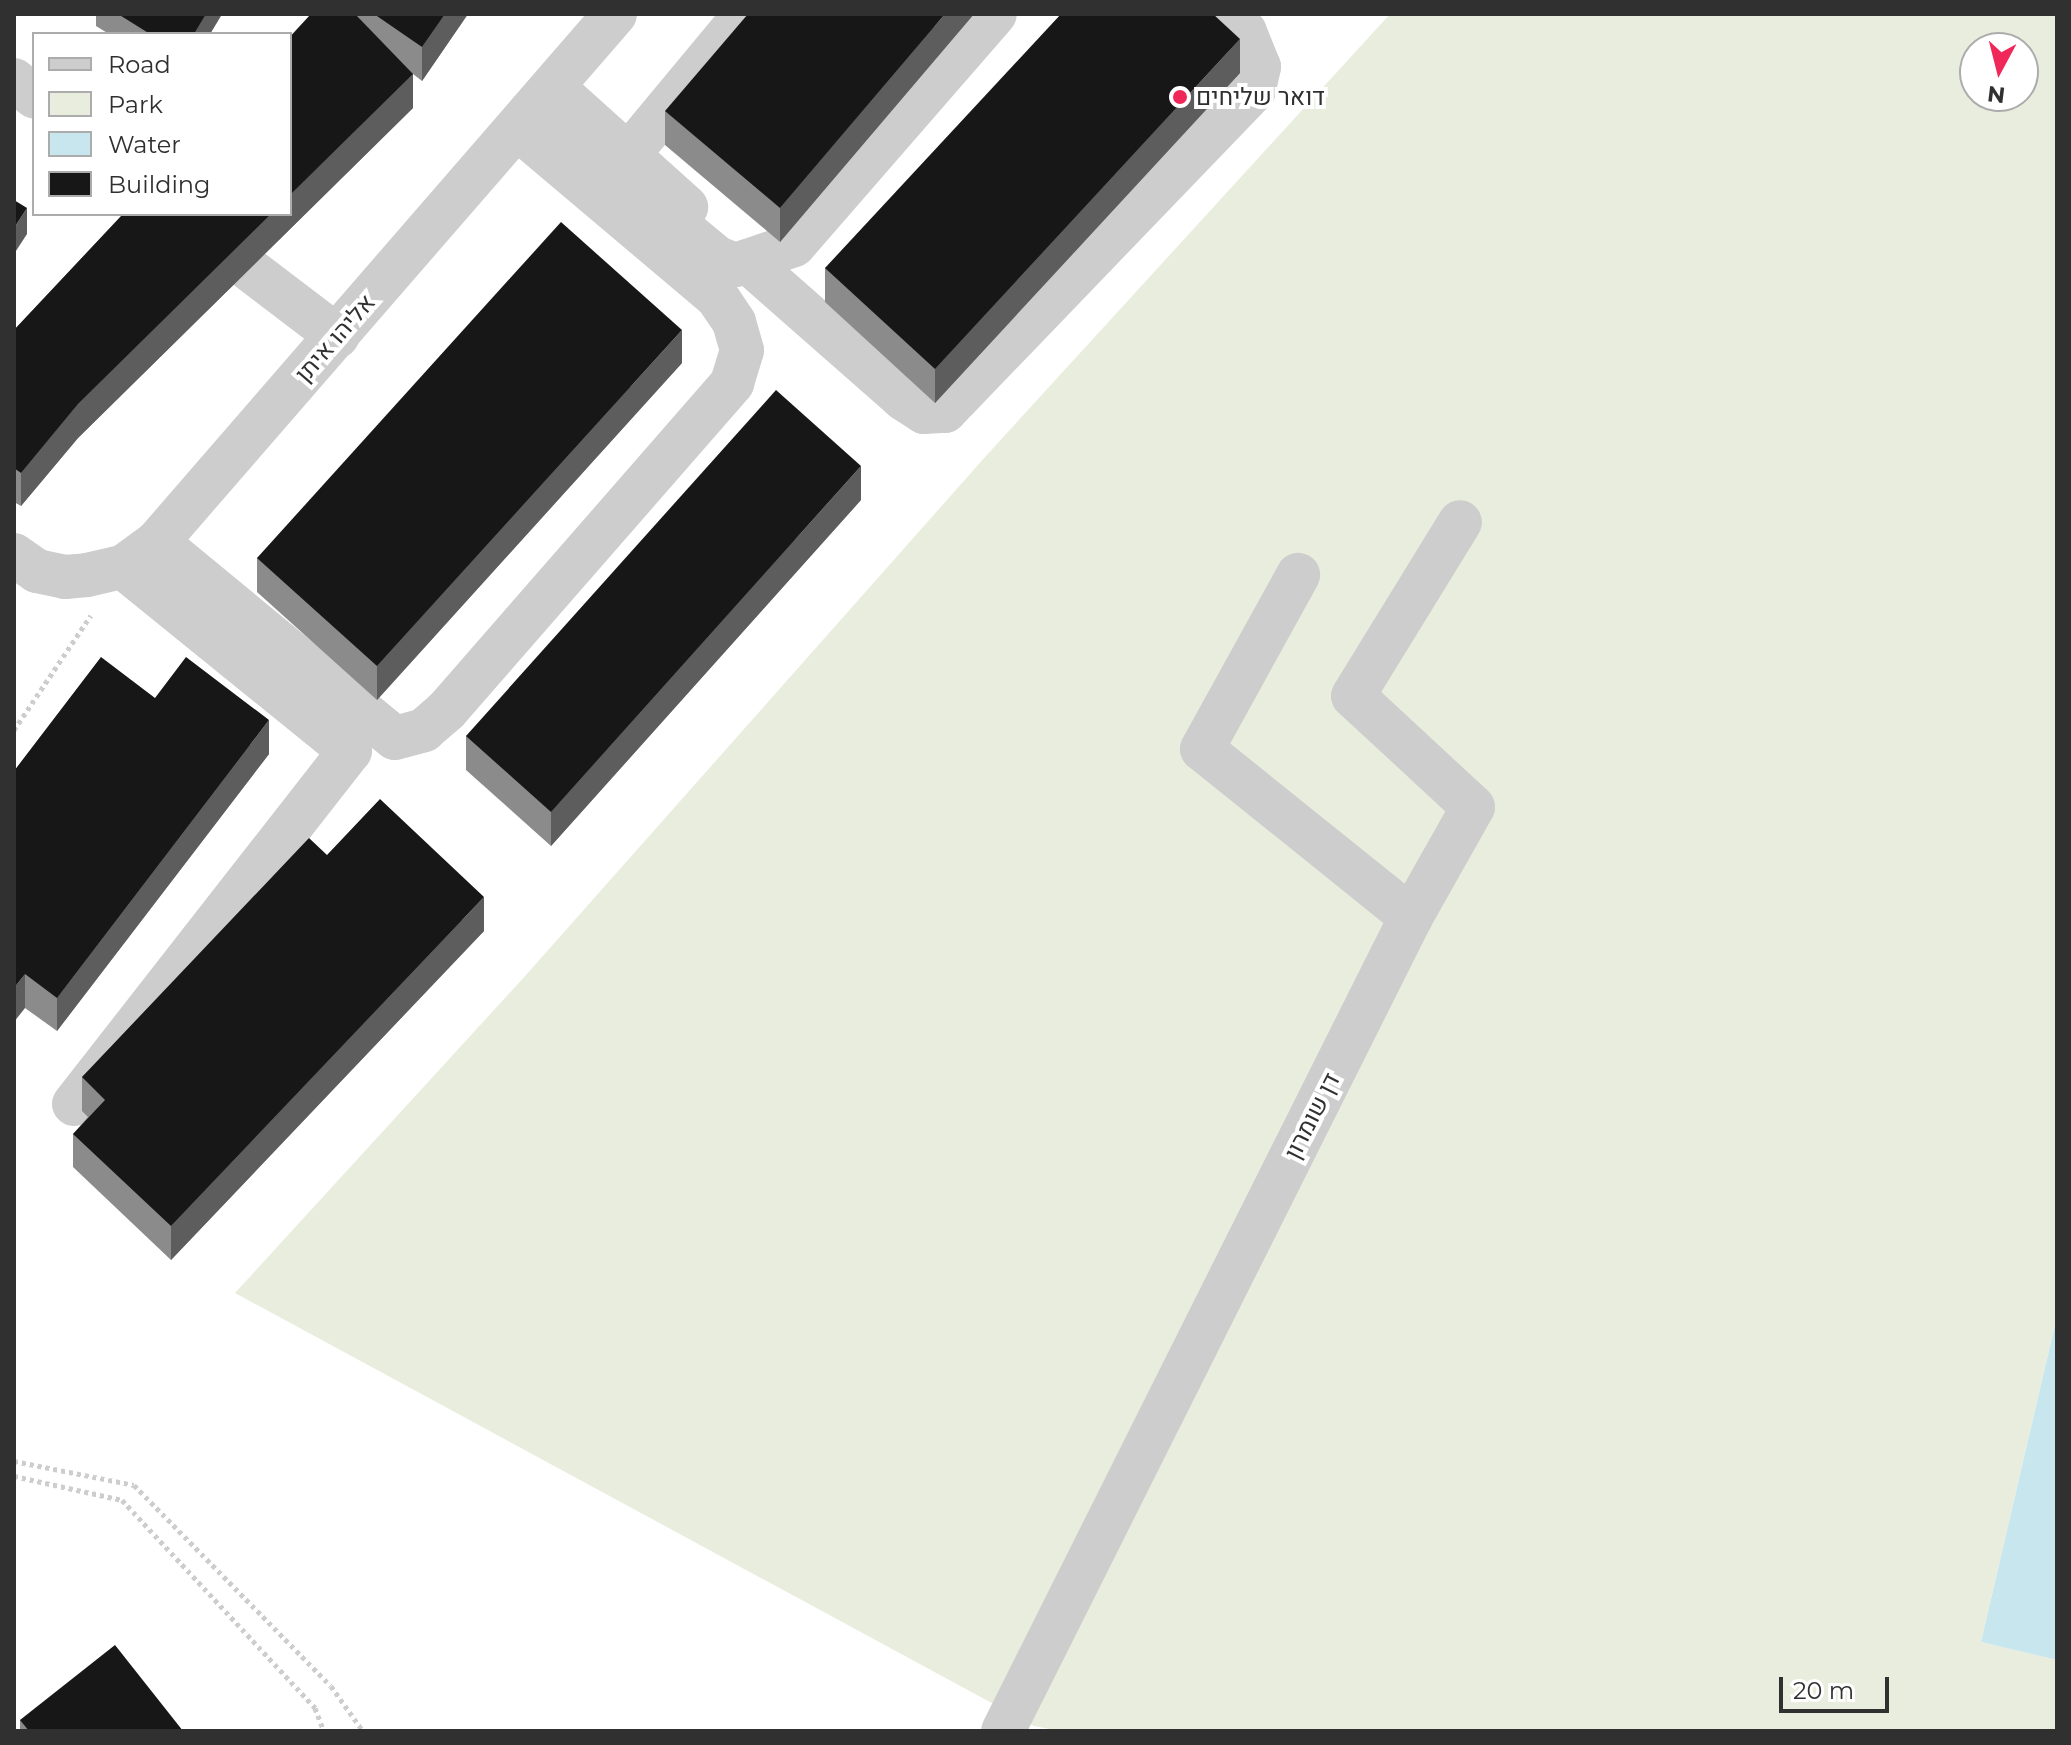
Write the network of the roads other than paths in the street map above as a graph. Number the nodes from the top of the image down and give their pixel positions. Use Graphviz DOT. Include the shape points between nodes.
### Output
graph roads {
  1 [pos="615,14"];
  2 [pos="745,14"];
  3 [pos="995,14"];
  4 [pos="1016,14"];
  5 [pos="1223,14"];
  6 [pos="14,80"];
  7 [pos="32,94"];
  8 [pos="536,108"];
  9 [pos="628,155"];
  10 [pos="747,261"];
  11 [pos="249,269"];
  12 [pos="337,336"];
  13 [pos="1460,522"];
  14 [pos="14,555"];
  15 [pos="140,555"];
  16 [pos="1298,575"];
  17 [pos="1411,917"];
  18 [pos="74,1104"];
  19 [pos="1003,1731"];
  1 -- 8 [label="street, אליהו איתן"];
  2 -- 9 [label="street"];
  3 -- 8 [label="street, bridge" via="794,245 736,265 717,258"];
  4 -- 10 [label="street" via="804,257 772,265"];
  5 -- 10 [label="street" via="1245,32 1259,67 1254,90 945,411 924,412 904,399"];
  6 -- 7 [label="street"];
  8 -- 9 [label="street"];
  8 -- 12 [label="street, אליהו איתן"];
  8 -- 15 [label="street" via="717,297 734,322 742,350 732,383 447,710 424,730 395,738"];
  9 -- 10 [label="street"];
  11 -- 12 [label="street"];
  12 -- 15 [label="street, אליהו איתן"];
  13 -- 17 [label="street, דן שומרון" via="1353,696 1473,807"];
  14 -- 15 [label="street" via="37,571 65,577"];
  15 -- 18 [label="street" via="350,751"];
  16 -- 17 [label="street" via="1202,749"];
  17 -- 19 [label="street, דן שומרון"];
}
